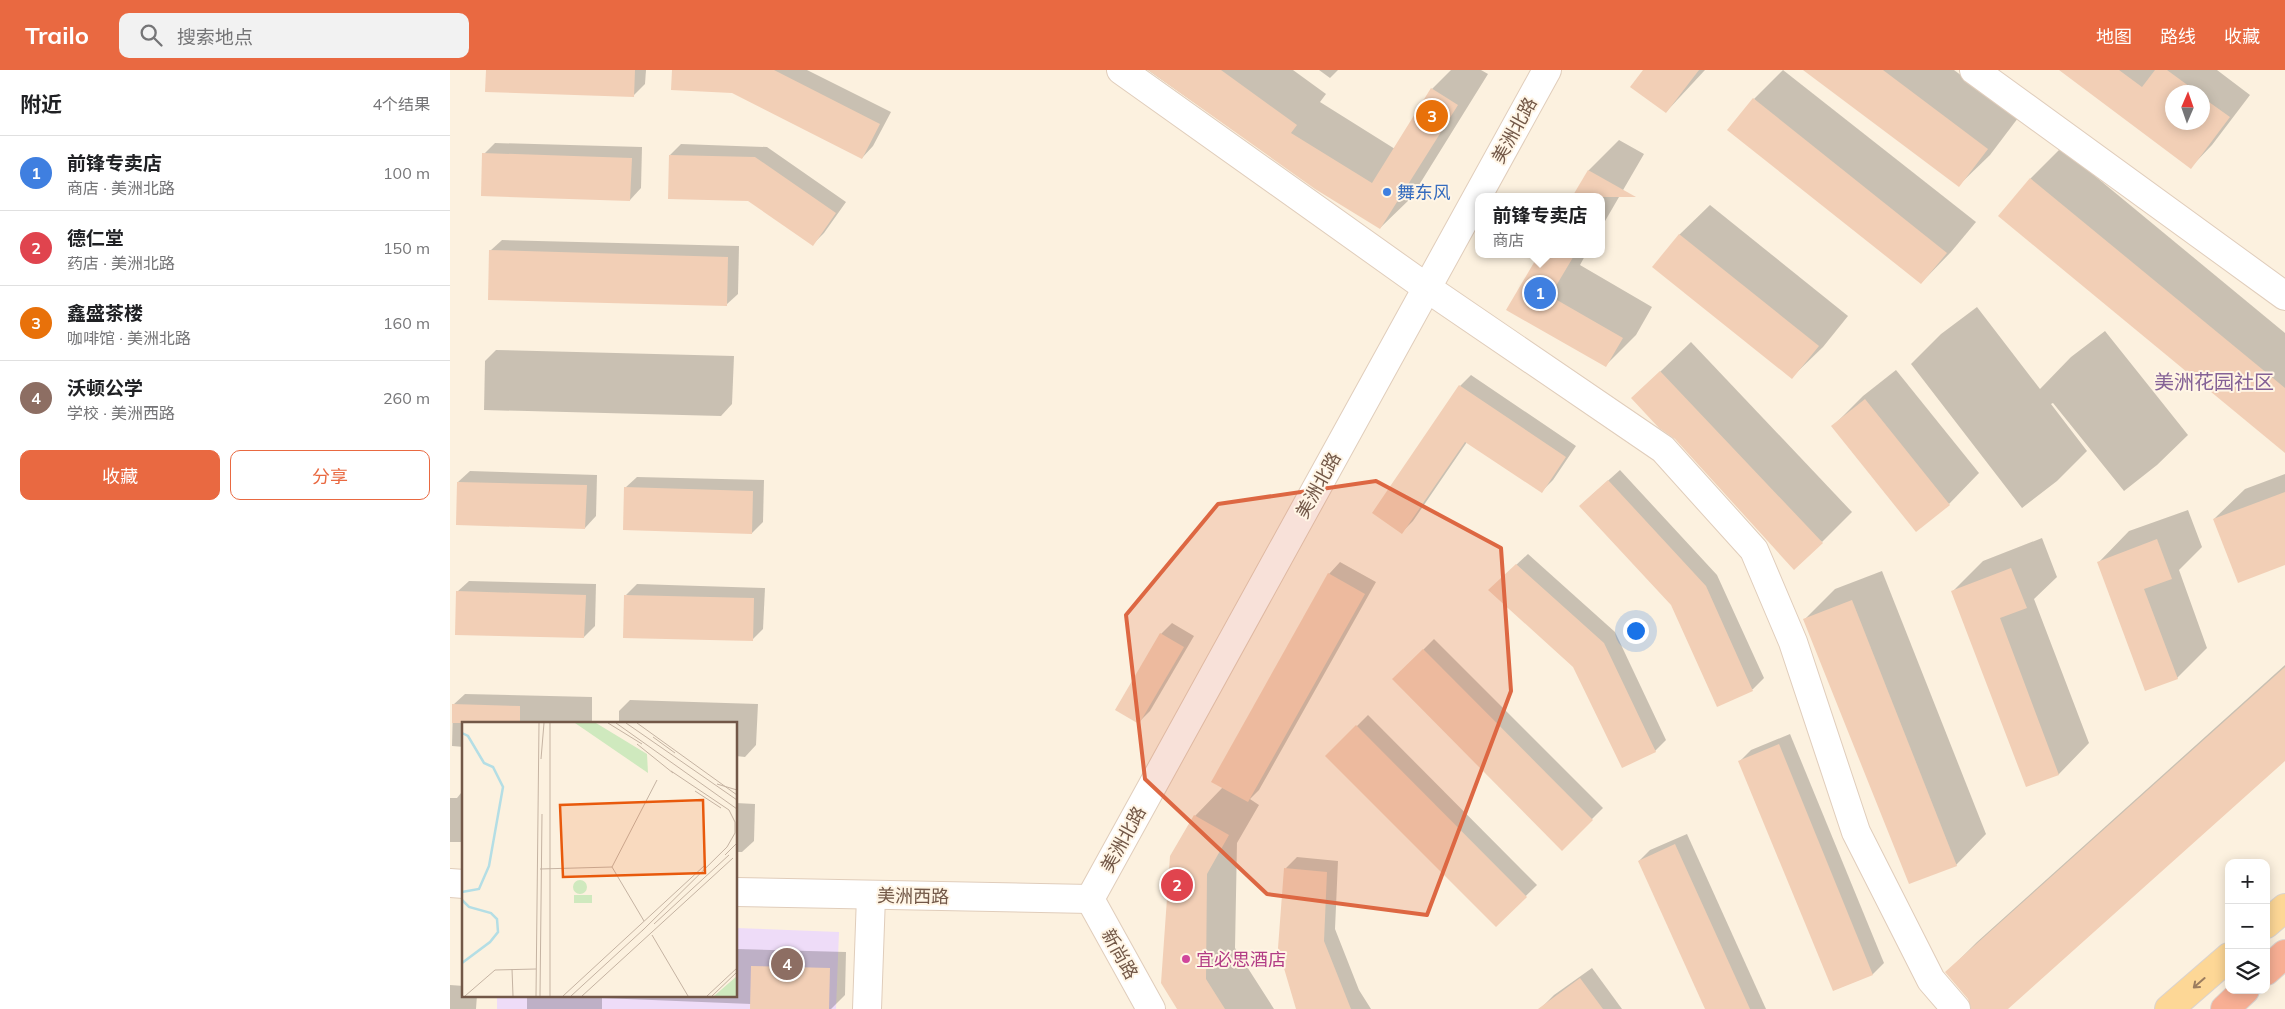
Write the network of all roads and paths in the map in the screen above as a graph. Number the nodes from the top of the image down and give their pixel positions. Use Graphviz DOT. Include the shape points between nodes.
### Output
graph roads {
  1 [pos="1121,70"];
  2 [pos="1547,70"];
  3 [pos="1974,70"];
  4 [pos="1479,193"];
  5 [pos="1475,201"];
  6 [pos="1427,288"];
  7 [pos="2285,296"];
  8 [pos="738,892"];
  9 [pos="872,896"];
  10 [pos="1090,899"];
  11 [pos="2285,908"];
  12 [pos="2270,921"];
  13 [pos="2285,954"];
  14 [pos="2225,960"];
  15 [pos="2270,967"];
  16 [pos="2241,994"];
  17 [pos="867,1009"];
  18 [pos="1151,1009"];
  19 [pos="1956,1009"];
  20 [pos="2169,1009"];
  21 [pos="2225,1009"];
  1 -- 6 [label="street"];
  2 -- 4 [label="street, 美洲北路"];
  3 -- 7 [label="street"];
  5 -- 6 [label="street, 美洲北路"];
  6 -- 10 [label="street, 美洲北路"];
  6 -- 19 [label="street" via="1662,449 1754,550 1793,642 1856,832 1931,980"];
  8 -- 9 [label="street, 美洲西路"];
  9 -- 10 [label="street, 美洲西路"];
  9 -- 17 [label="street"];
  10 -- 18 [label="street, 新尚路"];
  11 -- 12 [label="main road"];
  13 -- 15 [label="highway"];
  14 -- 20 [label="main road, one-way"];
  16 -- 21 [label="highway"];
}
